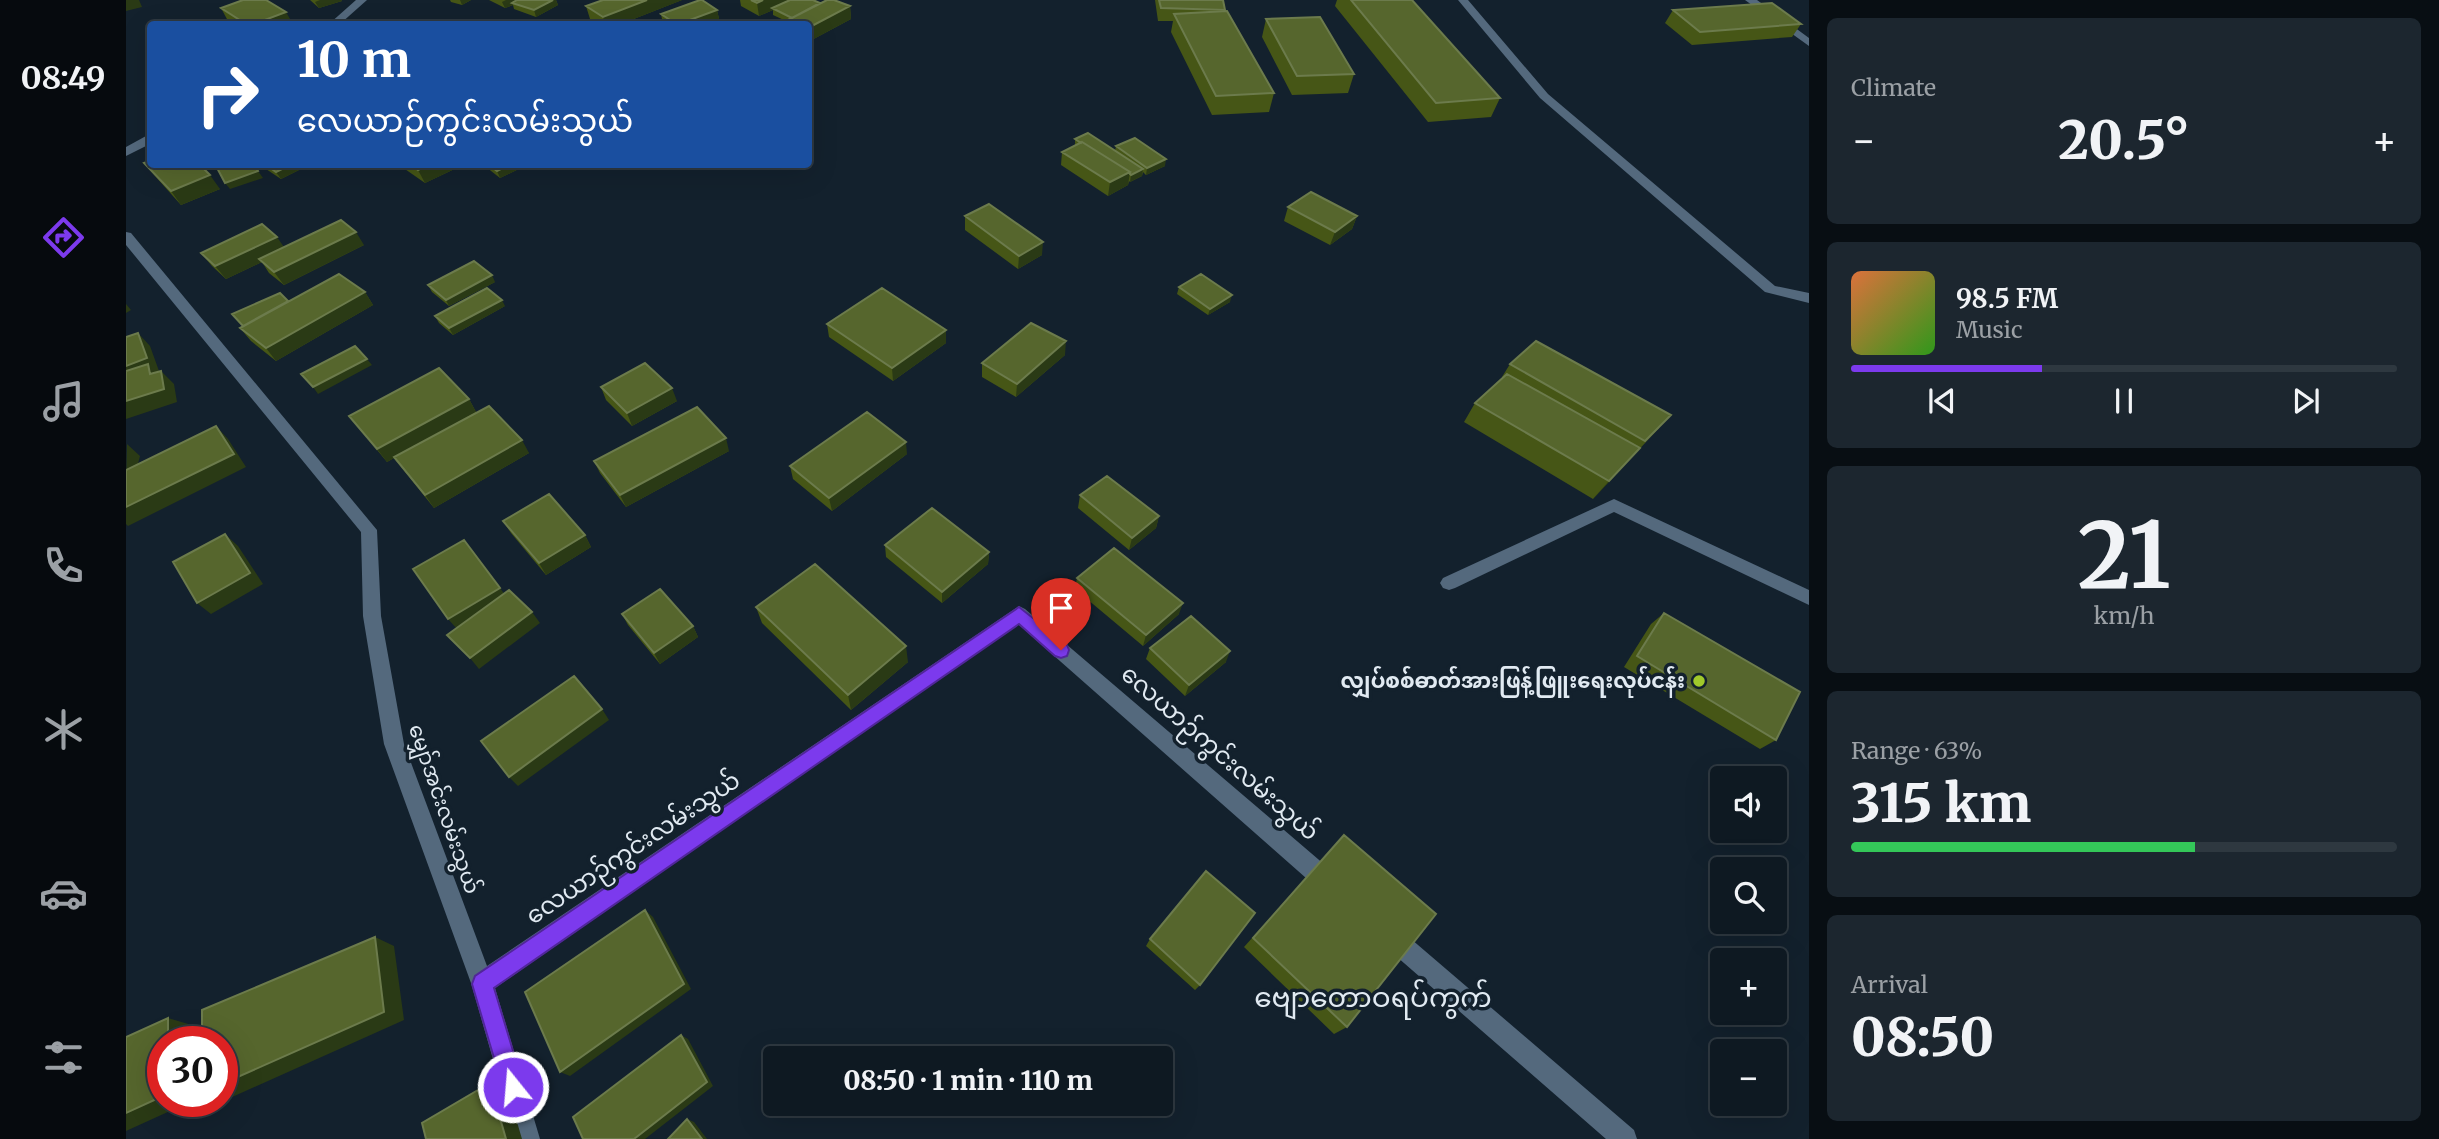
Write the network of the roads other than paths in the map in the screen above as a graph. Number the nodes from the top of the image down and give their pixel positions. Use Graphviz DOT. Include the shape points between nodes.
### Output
graph roads {
  1 [pos="362,0"];
  2 [pos="1463,0"];
  3 [pos="1750,0"];
  4 [pos="338,21"];
  5 [pos="1809,43"];
  6 [pos="147,141"];
  7 [pos="126,152"];
  8 [pos="126,236"];
  9 [pos="1809,298"];
  10 [pos="1449,583"];
  11 [pos="1809,598"];
  12 [pos="1343,895"];
  13 [pos="1374,922"];
  14 [pos="482,984"];
  15 [pos="528,1139"];
  16 [pos="1625,1139"];
  1 -- 4 [label="street"];
  2 -- 9 [label="street" via="1544,96 1770,289"];
  3 -- 5 [label="street"];
  6 -- 7 [label="street"];
  8 -- 14 [label="street, မျှော်အင်းလမ်းသွယ်" via="369,530 372,617 394,744"];
  10 -- 11 [label="street" via="1614,505"];
  12 -- 14 [label="street, လေယာဉ်ကွင်းလမ်းသွယ်" via="1019,614"];
  13 -- 16 [label="street"];
  14 -- 15 [label="street, မျှော်အင်းလမ်းသွယ်"];
}
